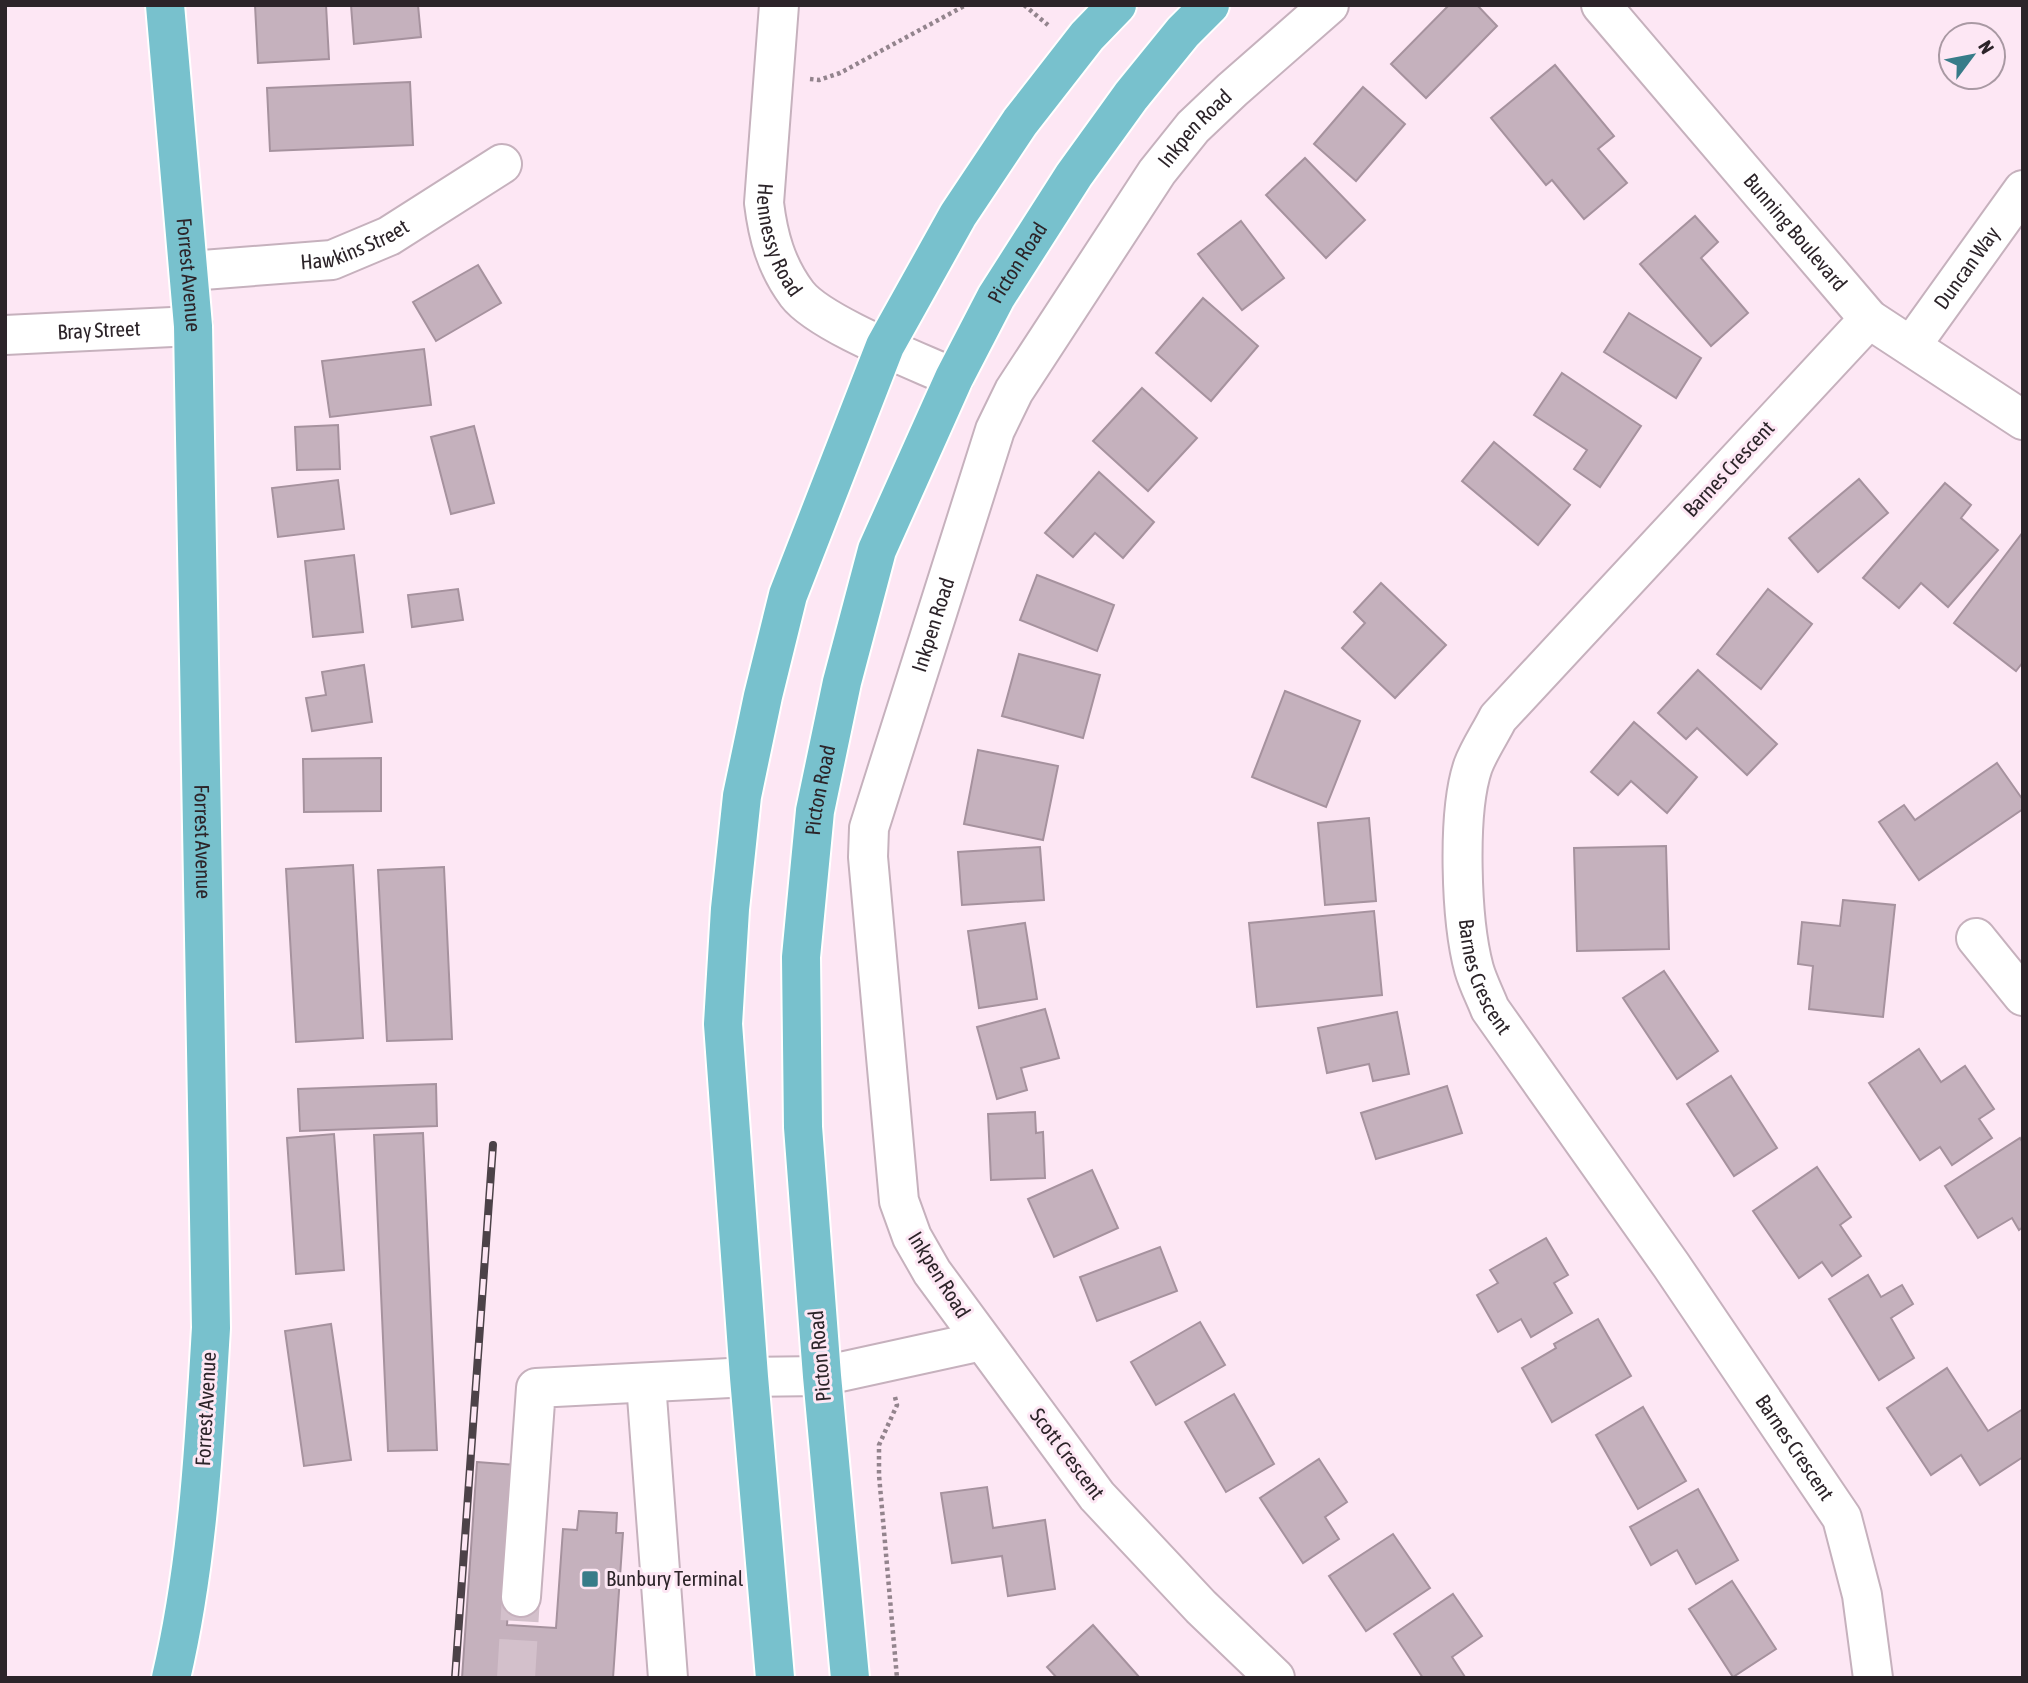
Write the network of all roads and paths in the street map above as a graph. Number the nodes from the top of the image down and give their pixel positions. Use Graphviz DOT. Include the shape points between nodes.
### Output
graph roads {
  1 [pos="165,5"];
  2 [pos="779,5"];
  3 [pos="966,5"];
  4 [pos="1024,5"];
  5 [pos="1117,5"];
  6 [pos="1210,5"];
  7 [pos="1329,5"];
  8 [pos="1601,5"];
  9 [pos="1055,31"];
  10 [pos="799,79"];
  11 [pos="502,164"];
  12 [pos="2023,190"];
  13 [pos="190,271"];
  14 [pos="1869,318"];
  15 [pos="193,326"];
  16 [pos="5,335"];
  17 [pos="885,346"];
  18 [pos="1911,346"];
  19 [pos="954,378"];
  20 [pos="2023,420"];
  21 [pos="1976,938"];
  22 [pos="2023,996"];
  23 [pos="982,1341"];
  24 [pos="887,1362"];
  25 [pos="822,1376"];
  26 [pos="749,1377"];
  27 [pos="646,1383"];
  28 [pos="522,1597"];
  29 [pos="171,1678"];
  30 [pos="668,1678"];
  31 [pos="775,1678"];
  32 [pos="850,1678"];
  33 [pos="897,1678"];
  34 [pos="1275,1678"];
  35 [pos="1873,1678"];
  1 -- 13 [label="main road, Forrest Avenue"];
  2 -- 17 [label="street, Hennessy Road" via="764,203 768,233 798,296 825,317"];
  3 -- 10 [label="path" via="840,73 819,80"];
  4 -- 9 [label="path"];
  5 -- 17 [label="main road" via="1020,122 958,215"];
  6 -- 19 [label="main road, Picton Road" via="1135,91 1074,175 996,297"];
  7 -- 23 [label="street, Inkpen Road" via="1193,127 1157,172 1014,391 995,430 869,828 869,887 900,1201 912,1237 932,1272"];
  8 -- 14 [label="street, Bunning Boulevard"];
  11 -- 13 [label="street, Hawkins Street" via="389,236 332,260"];
  12 -- 18 [label="street, Duncan Way"];
  13 -- 15 [label="main road, Forrest Avenue"];
  14 -- 18 [label="street, Bunning Boulevard"];
  14 -- 35 [label="street, Barnes Crescent" via="1498,718 1474,765 1464,805 1464,857 1465,913 1474,968 1490,1009 1842,1518 1862,1595"];
  15 -- 16 [label="street, Bray Street"];
  15 -- 29 [label="main road, Forrest Avenue" via="211,1328 202,1488 183,1628"];
  17 -- 19 [label="street, Hennessy Road"];
  17 -- 26 [label="main road" via="788,595 742,796 723,1024"];
  18 -- 20 [label="street, Bunning Boulevard"];
  19 -- 25 [label="main road, Picton Road" via="877,550 842,682 815,811 801,957 801,1023 803,1127"];
  21 -- 22 [label="street"];
  23 -- 24 [label="street"];
  23 -- 34 [label="street, Scott Crescent" via="1097,1496"];
  24 -- 25 [label="street"];
  24 -- 33 [label="path" via="897,1405 880,1445 879,1475"];
  25 -- 26 [label="street"];
  25 -- 32 [label="main road, Picton Road"];
  26 -- 27 [label="street"];
  26 -- 31 [label="main road"];
  27 -- 28 [label="street" via="536,1388"];
  27 -- 30 [label="street"];
}
